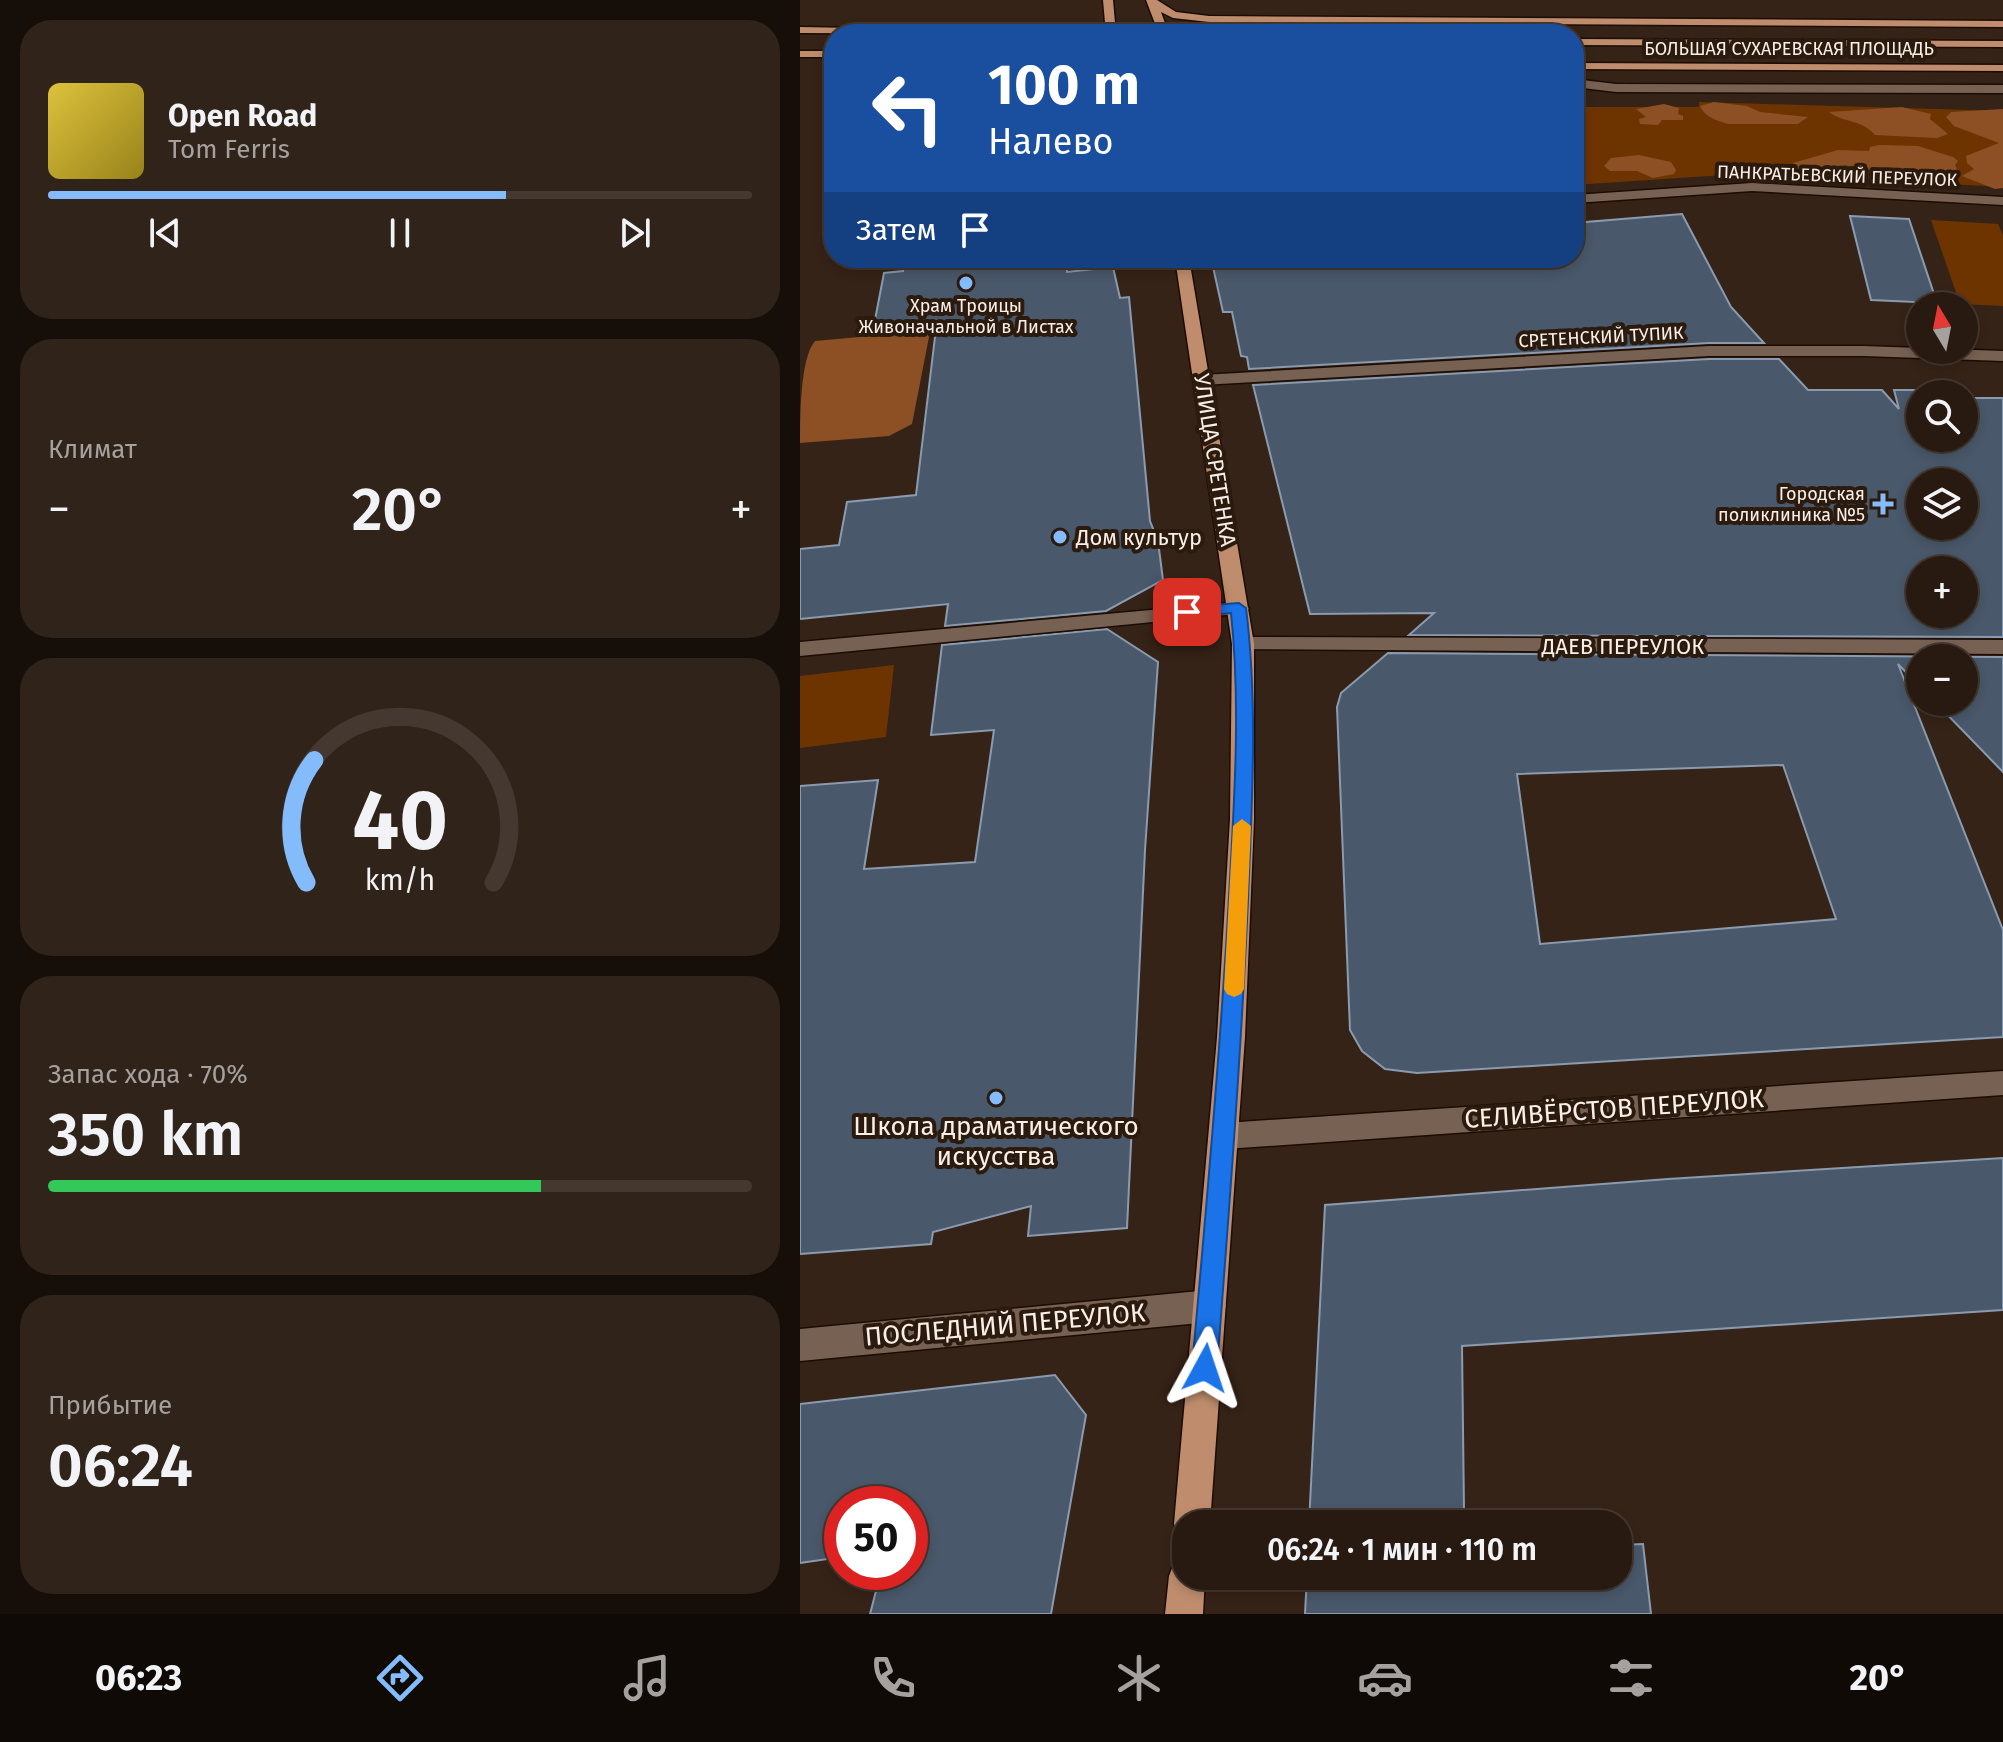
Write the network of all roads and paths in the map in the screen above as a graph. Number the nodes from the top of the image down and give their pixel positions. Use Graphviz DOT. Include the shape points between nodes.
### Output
graph roads {
  1 [pos="1108,0"];
  2 [pos="1151,0"];
  3 [pos="1110,24"];
  4 [pos="1160,24"];
  5 [pos="2003,24"];
  6 [pos="800,30"];
  7 [pos="824,30"];
  8 [pos="1584,42"];
  9 [pos="2003,44"];
  10 [pos="800,54"];
  11 [pos="824,54"];
  12 [pos="1584,66"];
  13 [pos="2003,68"];
  14 [pos="1584,84"];
  15 [pos="2003,89"];
  16 [pos="1584,198"];
  17 [pos="2003,201"];
  18 [pos="1184,268"];
  19 [pos="2003,356"];
  20 [pos="1202,380"];
  21 [pos="1239,608"];
  22 [pos="1243,644"];
  23 [pos="2003,647"];
  24 [pos="800,649"];
  25 [pos="2003,1083"];
  26 [pos="1225,1136"];
  27 [pos="1210,1306"];
  28 [pos="800,1345"];
  29 [pos="1193,1510"];
  30 [pos="1186,1590"];
  31 [pos="1184,1614"];
  1 -- 3 [label="main road"];
  2 -- 4 [label="main road"];
  2 -- 5 [label="main road" via="1168,13 1201,19"];
  6 -- 7 [label="main road"];
  8 -- 9 [label="main road, БОЛЬШАЯ СУХАРЕВСКАЯ ПЛОЩАДЬ"];
  10 -- 11 [label="main road"];
  12 -- 13 [label="main road, БОЛЬШАЯ СУХАРЕВСКАЯ ПЛОЩАДЬ"];
  14 -- 15 [label="street"];
  16 -- 17 [label="street, ПАНКРАТЬЕВСКИЙ ПЕРЕУЛОК" via="1752,187"];
  18 -- 20 [label="main road, УЛИЦА СРЕТЕНКА"];
  19 -- 20 [label="street, СРЕТЕНСКИЙ ТУПИК" via="1709,351"];
  20 -- 21 [label="main road, УЛИЦА СРЕТЕНКА"];
  21 -- 22 [label="main road, УЛИЦА СРЕТЕНКА"];
  21 -- 24 [label="street"];
  22 -- 23 [label="street, ДАЕВ ПЕРЕУЛОК"];
  22 -- 26 [label="main road, УЛИЦА СРЕТЕНКА" via="1242,819"];
  25 -- 26 [label="street, СЕЛИВЁРСТОВ ПЕРЕУЛОК"];
  26 -- 27 [label="main road, УЛИЦА СРЕТЕНКА"];
  27 -- 28 [label="street, ПОСЛЕДНИЙ ПЕРЕУЛОК"];
  27 -- 29 [label="main road, УЛИЦА СРЕТЕНКА"];
  30 -- 31 [label="main road"];
}
